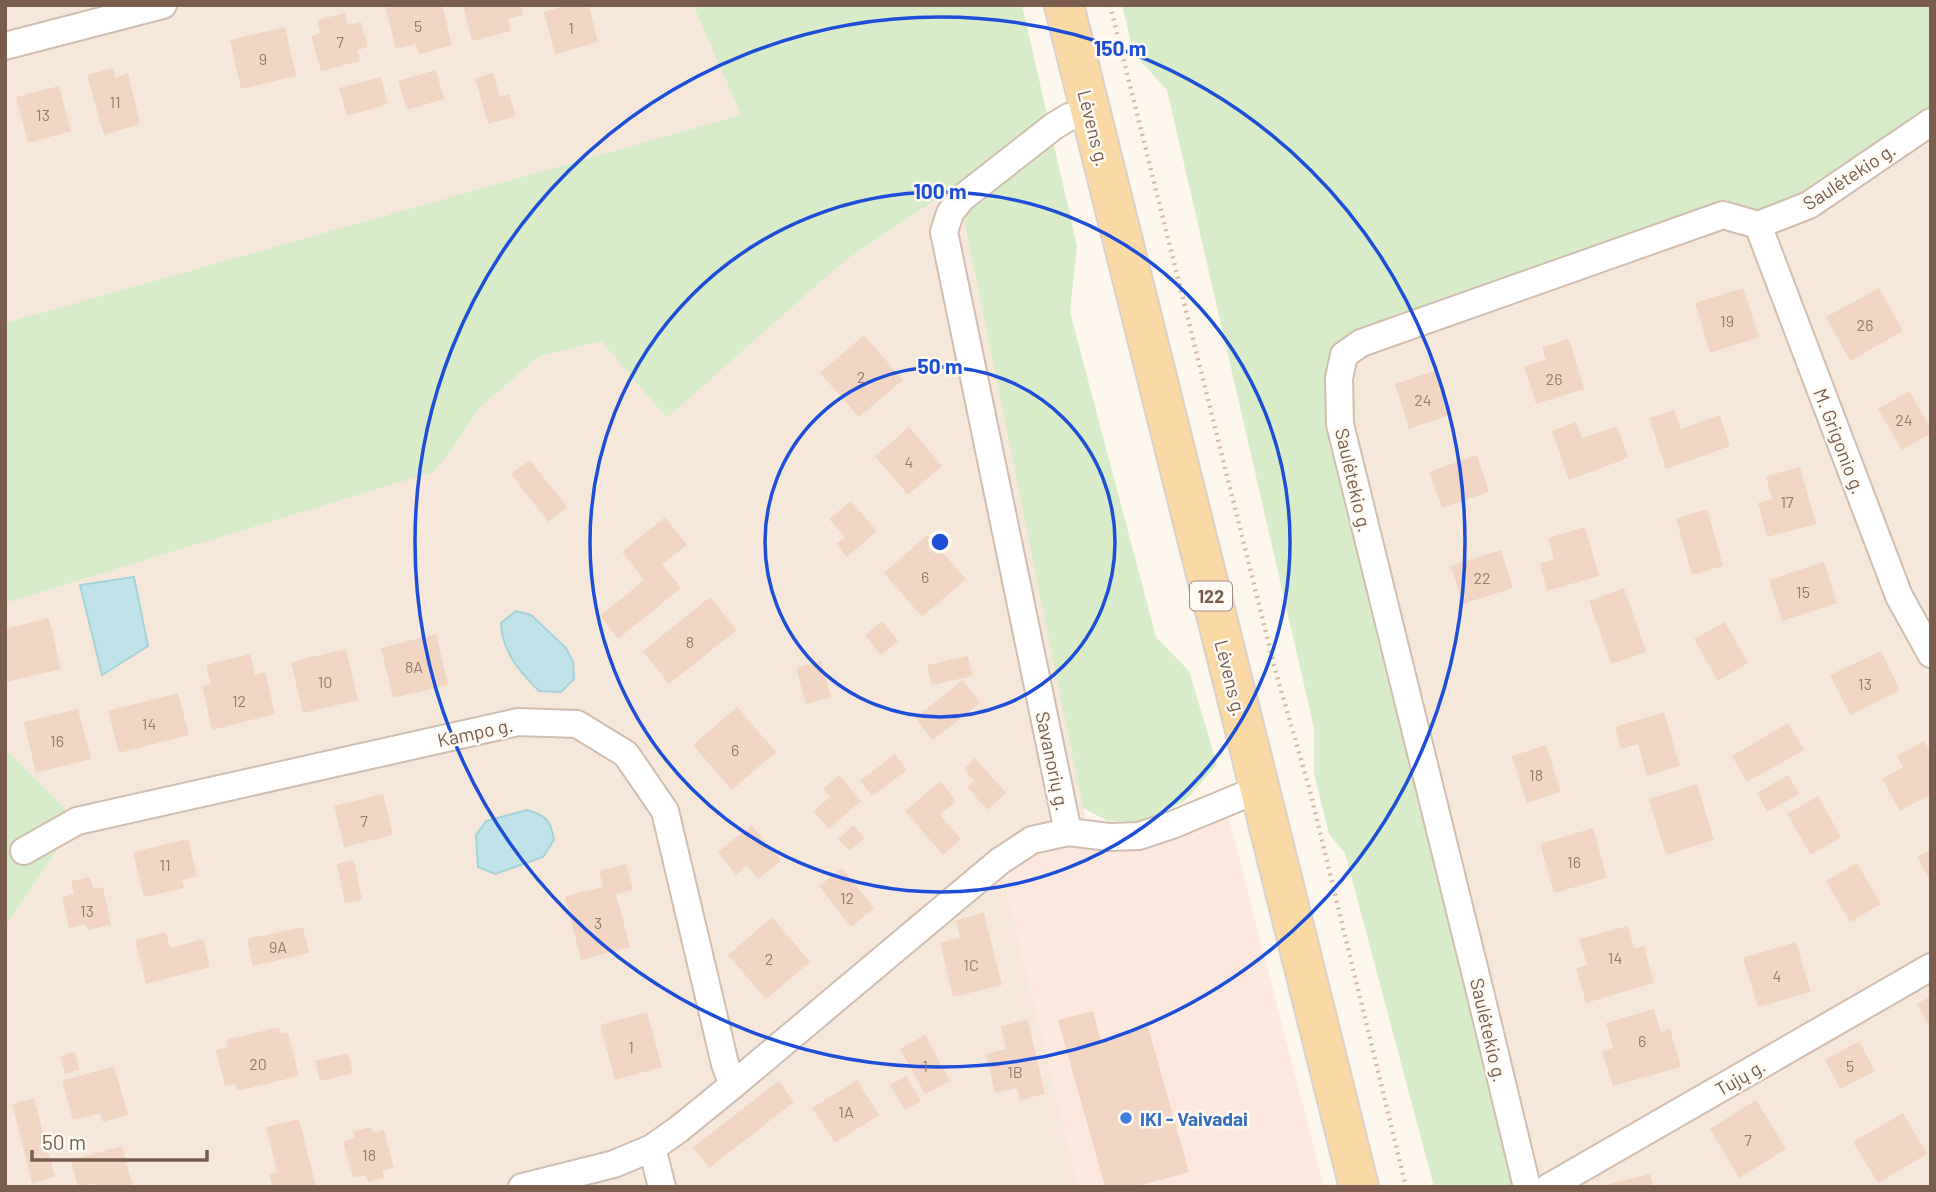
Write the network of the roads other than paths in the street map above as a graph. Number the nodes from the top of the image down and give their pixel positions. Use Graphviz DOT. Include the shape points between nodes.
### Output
graph roads {
  1 [pos="163,5"];
  2 [pos="1064,5"];
  3 [pos="5,46"];
  4 [pos="1090,111"];
  5 [pos="1931,122"];
  6 [pos="1758,225"];
  7 [pos="1931,654"];
  8 [pos="1259,789"];
  9 [pos="1068,832"];
  10 [pos="24,851"];
  11 [pos="1931,967"];
  12 [pos="733,1085"];
  13 [pos="652,1148"];
  14 [pos="522,1187"];
  15 [pos="662,1187"];
  16 [pos="1359,1187"];
  17 [pos="1527,1187"];
  18 [pos="1549,1187"];
  1 -- 3 [label="street"];
  2 -- 4 [label="main road, Lėvens g. / 122"];
  4 -- 8 [label="main road, Lėvens g. / 122"];
  4 -- 9 [label="street, Savanorių g." via="1054,126 962,198 950,213 944,232"];
  5 -- 6 [label="street, Saulėtekio g." via="1810,205"];
  6 -- 7 [label="street, M. Grigonio g." via="1899,596"];
  6 -- 17 [label="street, Saulėtekio g." via="1723,215 1361,343 1344,355 1339,378 1340,424"];
  8 -- 9 [label="street" via="1139,836"];
  8 -- 16 [label="main road, Lėvens g. / 122"];
  9 -- 12 [label="street, Savanorių g." via="1032,840 1000,860"];
  10 -- 12 [label="street, Kampo g." via="77,821 517,722 577,724 626,754 665,811"];
  11 -- 18 [label="street, Tujų g."];
  12 -- 13 [label="street, Savanorių g."];
  13 -- 14 [label="street, Savanorių g." via="614,1164"];
  13 -- 15 [label="street"];
}
